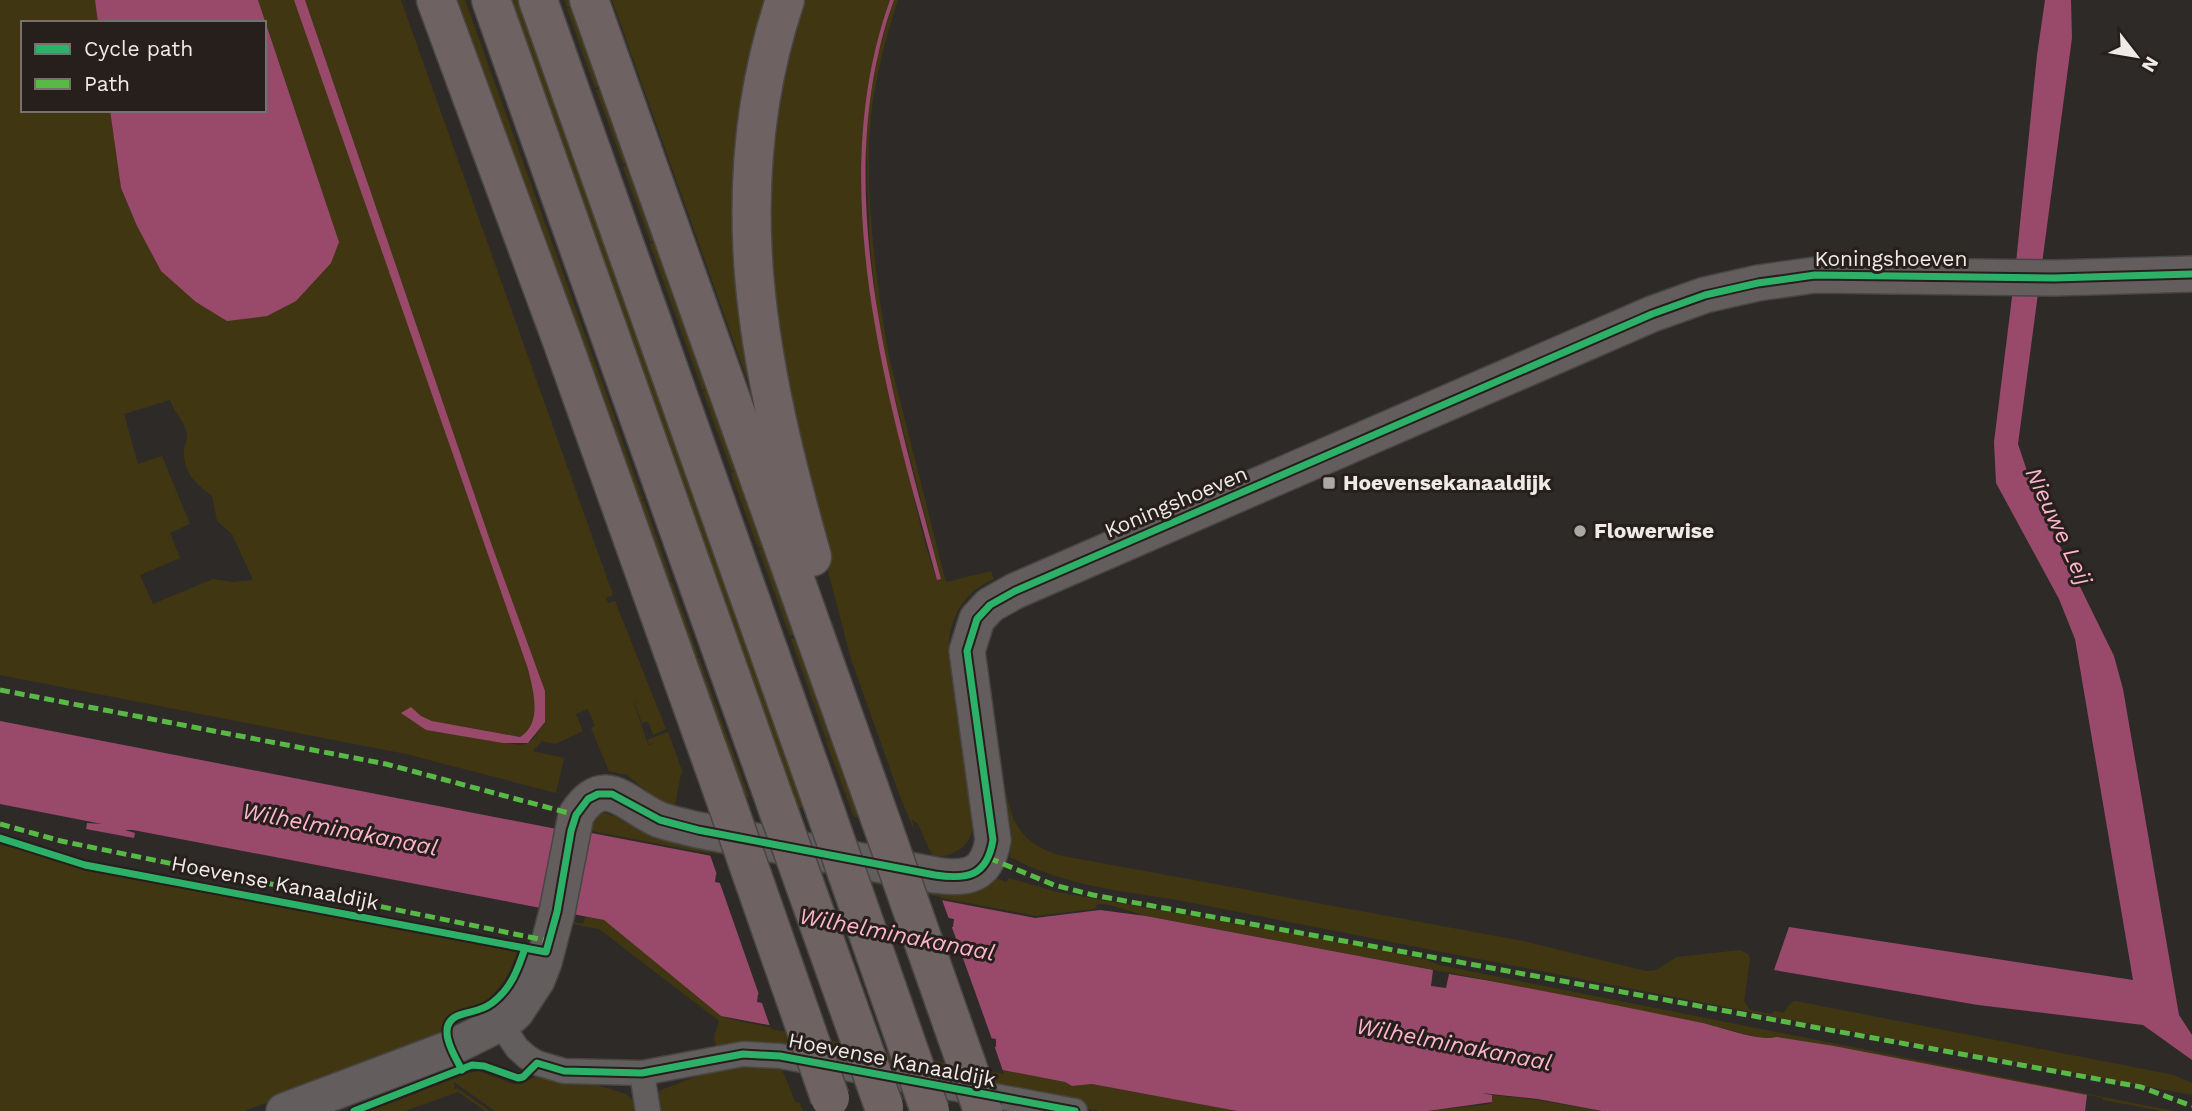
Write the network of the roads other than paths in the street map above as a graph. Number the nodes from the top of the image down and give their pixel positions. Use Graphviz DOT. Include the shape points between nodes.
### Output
graph roads {
  1 [pos="436,0"];
  2 [pos="491,0"];
  3 [pos="538,0"];
  4 [pos="589,0"];
  5 [pos="785,0"];
  6 [pos="2192,274"];
  7 [pos="826,667"];
  8 [pos="500,1023"];
  9 [pos="642,1073"];
  10 [pos="832,1105"];
  11 [pos="884,1109"];
  12 [pos="284,1111"];
  13 [pos="648,1111"];
  14 [pos="930,1111"];
  15 [pos="984,1111"];
  16 [pos="1075,1111"];
  1 -- 10 [label="highway, bridge"];
  2 -- 11 [label="highway, bridge"];
  3 -- 14 [label="highway, bridge"];
  4 -- 7 [label="highway"];
  5 -- 7 [label="highway" via="772,46 752,166 752,263 774,413 819,582"];
  6 -- 8 [label="street, Koningshoeven" via="2054,278 1815,275 1705,295 1015,591 990,605 977,619 967,651 993,840 989,858 974,874 935,876 698,830 660,820 612,794 598,794 576,815 557,912 537,980 516,1012"];
  7 -- 15 [label="highway, bridge"];
  8 -- 9 [label="street, Hoevense Kanaaldijk" via="517,1048 537,1063 564,1071"];
  8 -- 12 [label="street, Koningshoeven" via="440,1053"];
  9 -- 13 [label="street"];
  9 -- 16 [label="street, Hoevense Kanaaldijk" via="743,1054 780,1056"];
}
